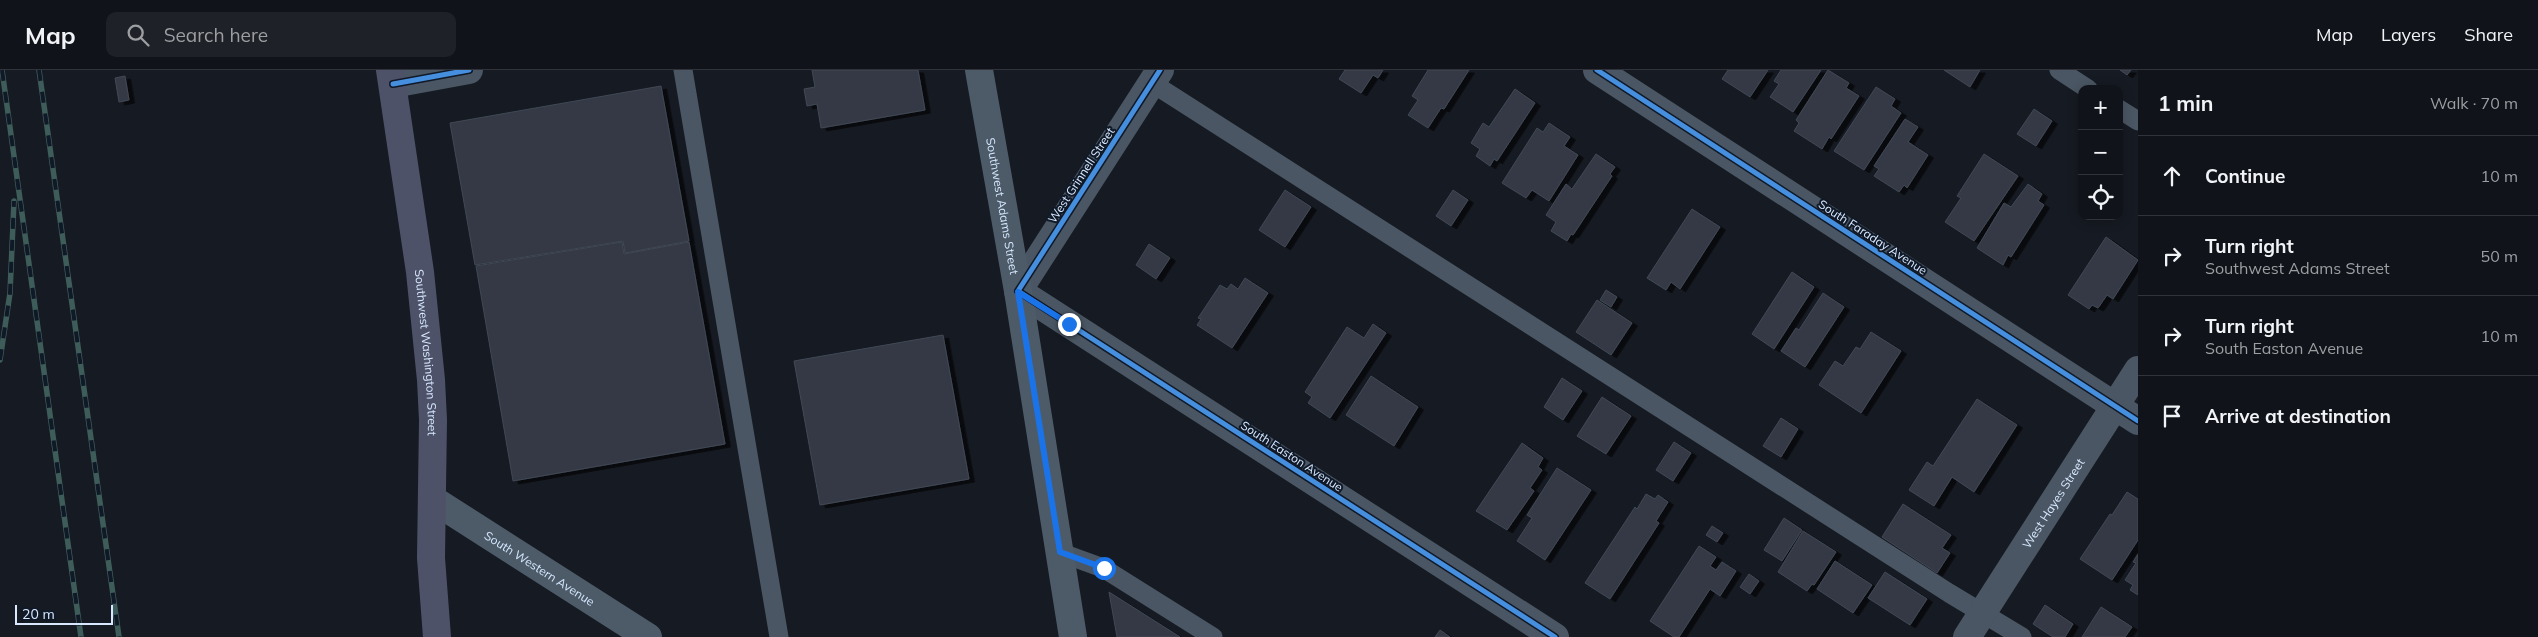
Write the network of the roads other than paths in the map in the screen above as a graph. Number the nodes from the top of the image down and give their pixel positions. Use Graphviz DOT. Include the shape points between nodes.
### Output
graph roads {
  1 [pos="469,70"];
  2 [pos="683,70"];
  3 [pos="979,70"];
  4 [pos="1597,70"];
  5 [pos="2059,70"];
  6 [pos="1156,76"];
  7 [pos="392,77"];
  8 [pos="2082,85"];
  9 [pos="2123,112"];
  10 [pos="2138,121"];
  11 [pos="1018,292"];
  12 [pos="2138,370"];
  13 [pos="2115,406"];
  14 [pos="2138,421"];
  15 [pos="432,499"];
  16 [pos="1060,552"];
  17 [pos="1983,613"];
  18 [pos="437,637"];
  19 [pos="648,637"];
  20 [pos="779,637"];
  21 [pos="1073,637"];
  22 [pos="1213,637"];
  23 [pos="1555,637"];
  24 [pos="1967,637"];
  25 [pos="2022,637"];
  1 -- 7 [label="street"];
  2 -- 20 [label="lane"];
  3 -- 11 [label="main road, Southwest Adams Street"];
  4 -- 13 [label="street, South Faraday Avenue"];
  5 -- 8 [label="lane"];
  6 -- 11 [label="street, West Grinnell Street"];
  6 -- 17 [label="lane"];
  7 -- 15 [label="main road, Southwest Washington Street" via="428,346 433,420"];
  9 -- 10 [label="lane"];
  11 -- 16 [label="main road, Southwest Adams Street"];
  11 -- 23 [label="street, South Easton Avenue"];
  12 -- 13 [label="street, West Hayes Street"];
  13 -- 14 [label="street, South Faraday Avenue"];
  13 -- 17 [label="street, West Hayes Street"];
  15 -- 18 [label="main road, Southwest Washington Street" via="431,558"];
  15 -- 19 [label="main road, South Western Avenue"];
  16 -- 21 [label="main road, Southwest Adams Street"];
  16 -- 22 [label="lane" via="1104,568"];
  17 -- 24 [label="street, West Hayes Street"];
  17 -- 25 [label="lane"];
}
